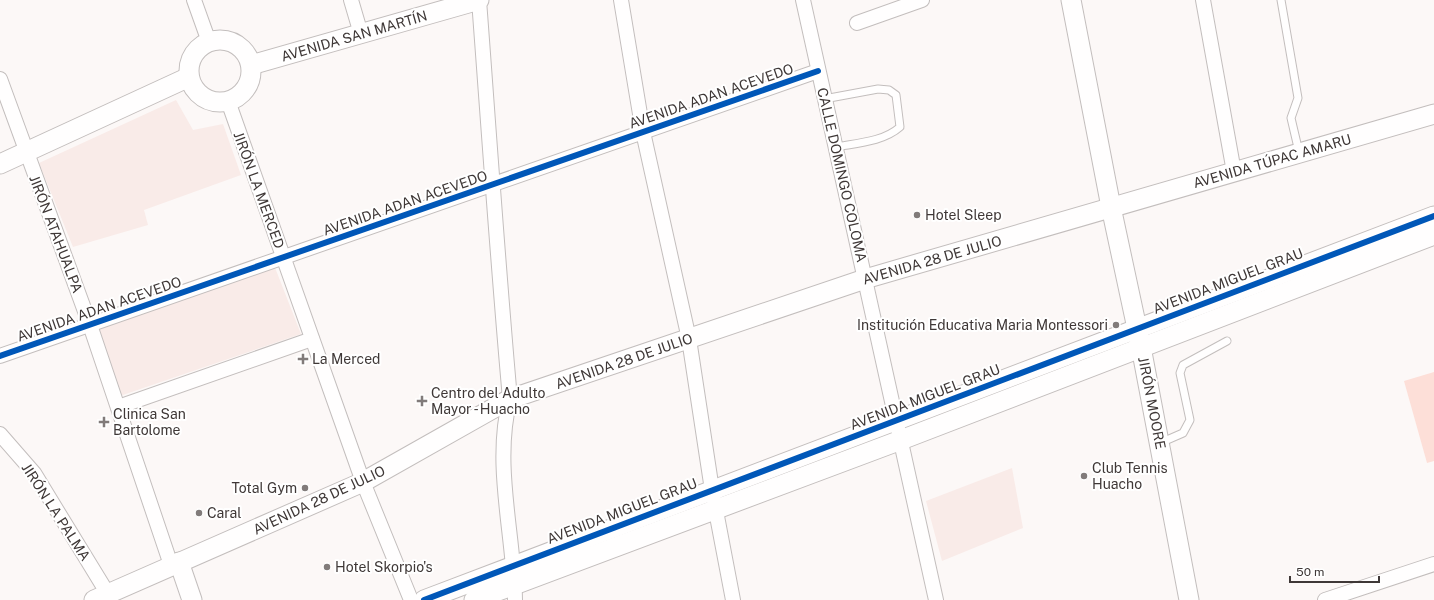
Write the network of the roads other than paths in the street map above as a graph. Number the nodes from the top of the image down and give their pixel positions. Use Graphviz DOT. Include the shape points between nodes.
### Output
graph roads {
  1 [pos="194,0"];
  2 [pos="351,0"];
  3 [pos="479,0"];
  4 [pos="621,0"];
  5 [pos="803,0"];
  6 [pos="922,0"];
  7 [pos="1071,0"];
  8 [pos="1203,0"];
  9 [pos="1281,0"];
  10 [pos="432,6"];
  11 [pos="857,23"];
  12 [pos="360,34"];
  13 [pos="209,42"];
  14 [pos="251,65"];
  15 [pos="818,72"];
  16 [pos="190,77"];
  17 [pos="0,80"];
  18 [pos="824,99"];
  19 [pos="228,101"];
  20 [pos="1434,114"];
  21 [pos="643,132"];
  22 [pos="835,147"];
  23 [pos="25,153"];
  24 [pos="1299,153"];
  25 [pos="0,164"];
  26 [pos="1234,172"];
  27 [pos="493,185"];
  28 [pos="1111,207"];
  29 [pos="1434,216"];
  30 [pos="1434,235"];
  31 [pos="284,258"];
  32 [pos="865,279"];
  33 [pos="90,325"];
  34 [pos="312,338"];
  35 [pos="1140,338"];
  36 [pos="689,339"];
  37 [pos="1227,341"];
  38 [pos="0,356"];
  39 [pos="510,399"];
  40 [pos="118,407"];
  41 [pos="897,420"];
  42 [pos="0,434"];
  43 [pos="901,440"];
  44 [pos="1160,443"];
  45 [pos="363,482"];
  46 [pos="712,490"];
  47 [pos="716,509"];
  48 [pos="175,563"];
  49 [pos="1434,564"];
  50 [pos="514,566"];
  51 [pos="515,593"];
  52 [pos="101,597"];
  53 [pos="192,600"];
  54 [pos="411,600"];
  55 [pos="424,600"];
  56 [pos="474,600"];
  57 [pos="733,600"];
  58 [pos="936,600"];
  59 [pos="1189,600"];
  60 [pos="1325,600"];
  1 -- 13 [label="street"];
  2 -- 12 [label="street"];
  3 -- 10 [label="street, AVENIDA SAN MARTÍN"];
  3 -- 27 [label="street"];
  4 -- 21 [label="street"];
  5 -- 15 [label="street, CALLE DOMINGO COLOMA"];
  6 -- 11 [label="street"];
  7 -- 28 [label="street, JIRÓN MOORE"];
  8 -- 26 [label="street"];
  9 -- 24 [label="lane" via="1298,98 1291,118"];
  10 -- 12 [label="street, AVENIDA SAN MARTÍN"];
  12 -- 14 [label="street, AVENIDA SAN MARTÍN"];
  13 -- 14 [label="street" via="218,39 236,43 248,56"];
  13 -- 16 [label="street" via="195,52 190,64"];
  14 -- 19 [label="street" via="251,74 243,91"];
  15 -- 18 [label="street, CALLE DOMINGO COLOMA"];
  15 -- 21 [label="street, AVENIDA ADAN ACEVEDO"];
  16 -- 19 [label="street" via="200,94 218,102"];
  16 -- 23 [label="street"];
  17 -- 23 [label="street, JIRÓN ATAHUALPA"];
  18 -- 22 [label="street, CALLE DOMINGO COLOMA"];
  18 -- 22 [label="lane" via="878,89 889,90 896,95 900,127 896,131 877,139"];
  19 -- 31 [label="street, JIRÓN LA MERCED"];
  20 -- 24 [label="street, AVENIDA TÚPAC AMARU"];
  21 -- 27 [label="street, AVENIDA ADAN ACEVEDO"];
  21 -- 36 [label="street"];
  22 -- 32 [label="street, CALLE DOMINGO COLOMA"];
  23 -- 25 [label="street"];
  23 -- 33 [label="street, JIRÓN ATAHUALPA"];
  24 -- 26 [label="street, AVENIDA TÚPAC AMARU"];
  26 -- 28 [label="street, AVENIDA TÚPAC AMARU"];
  27 -- 31 [label="street, AVENIDA ADAN ACEVEDO"];
  27 -- 39 [label="street"];
  28 -- 32 [label="street, AVENIDA 28 DE JULIO"];
  28 -- 35 [label="street, JIRÓN MOORE"];
  29 -- 35 [label="street, AVENIDA MIGUEL GRAU"];
  30 -- 35 [label="street, AVENIDA MIGUEL GRAU"];
  31 -- 33 [label="street, AVENIDA ADAN ACEVEDO"];
  31 -- 34 [label="street, JIRÓN LA MERCED"];
  32 -- 36 [label="street, AVENIDA 28 DE JULIO"];
  32 -- 41 [label="street, CALLE DOMINGO COLOMA"];
  33 -- 38 [label="street, AVENIDA ADAN ACEVEDO"];
  33 -- 40 [label="street, JIRÓN ATAHUALPA"];
  34 -- 40 [label="street"];
  34 -- 45 [label="street, JIRÓN LA MERCED"];
  35 -- 41 [label="street, AVENIDA MIGUEL GRAU"];
  35 -- 43 [label="street, AVENIDA MIGUEL GRAU"];
  35 -- 44 [label="street, JIRÓN MOORE"];
  36 -- 39 [label="street, AVENIDA 28 DE JULIO"];
  36 -- 46 [label="street"];
  37 -- 44 [label="lane" via="1180,368 1190,420 1183,434"];
  39 -- 45 [label="street, AVENIDA 28 DE JULIO"];
  39 -- 50 [label="street" via="504,422 505,488"];
  40 -- 48 [label="street, JIRÓN ATAHUALPA"];
  41 -- 43 [label="street, CALLE DOMINGO COLOMA"];
  41 -- 46 [label="street, AVENIDA MIGUEL GRAU"];
  42 -- 52 [label="street, JIRÓN LA PALMA" via="34,473"];
  43 -- 47 [label="street, AVENIDA MIGUEL GRAU"];
  43 -- 58 [label="street, CALLE DOMINGO COLOMA"];
  44 -- 59 [label="street, JIRÓN MOORE"];
  45 -- 48 [label="street, AVENIDA 28 DE JULIO"];
  45 -- 54 [label="street, JIRÓN LA MERCED"];
  46 -- 47 [label="street"];
  46 -- 50 [label="street, AVENIDA MIGUEL GRAU"];
  47 -- 51 [label="street, AVENIDA MIGUEL GRAU"];
  47 -- 57 [label="street"];
  48 -- 52 [label="street, AVENIDA 28 DE JULIO"];
  48 -- 53 [label="street"];
  49 -- 60 [label="street"];
  50 -- 51 [label="street"];
  50 -- 55 [label="street, AVENIDA MIGUEL GRAU"];
  51 -- 56 [label="street, AVENIDA MIGUEL GRAU"];
}
